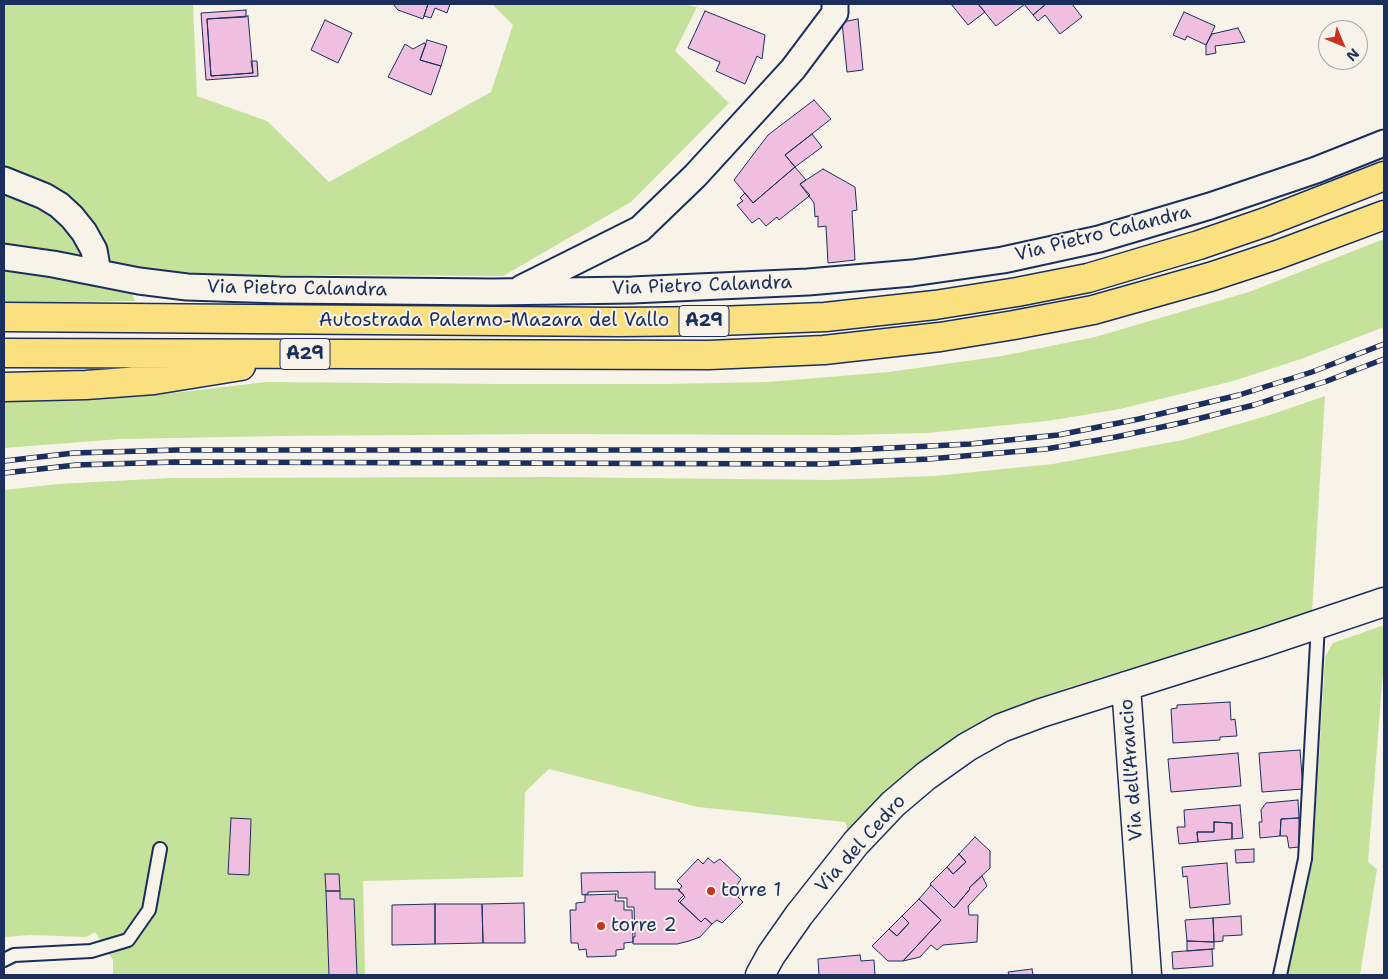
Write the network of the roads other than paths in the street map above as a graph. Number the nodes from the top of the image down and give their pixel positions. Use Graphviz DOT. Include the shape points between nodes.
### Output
graph roads {
  1 [pos="835,4"];
  2 [pos="1384,143"];
  3 [pos="1384,176"];
  4 [pos="4,180"];
  5 [pos="1384,214"];
  6 [pos="4,256"];
  7 [pos="98,273"];
  8 [pos="515,292"];
  9 [pos="4,317"];
  10 [pos="4,353"];
  11 [pos="307,354"];
  12 [pos="4,387"];
  13 [pos="1384,602"];
  14 [pos="1318,625"];
  15 [pos="1126,686"];
  16 [pos="160,849"];
  17 [pos="4,960"];
  18 [pos="760,975"];
  19 [pos="1147,975"];
  20 [pos="1280,975"];
  1 -- 8 [label="street" via="835,13 793,69 695,176 640,229"];
  2 -- 8 [label="street, Via Pietro Calandra" via="1200,209 1099,240 1003,260 912,273 808,282"];
  3 -- 9 [label="highway, Autostrada Palermo-Mazara del Vallo / A29" via="1266,222 1088,278 935,305 825,317 618,322"];
  4 -- 7 [label="street" via="44,196 72,216 94,250"];
  5 -- 11 [label="highway, Autostrada Palermo-Mazara del Vallo / A29" via="1277,255 1156,293 1093,310 940,337 824,350 710,355"];
  6 -- 7 [label="street, Via Pietro Calandra"];
  7 -- 8 [label="street, Via Pietro Calandra" via="187,287"];
  10 -- 11 [label="highway, Autostrada Palermo-Mazara del Vallo / A29"];
  11 -- 12 [label="highway" via="154,380"];
  13 -- 14 [label="main road, Via dell'Arancio"];
  14 -- 15 [label="main road, Via dell'Arancio"];
  14 -- 20 [label="lane" via="1305,859"];
  15 -- 18 [label="main road, Via del Cedro" via="1001,728 926,776 893,804 856,843 799,915"];
  15 -- 19 [label="main road, Via dell'Arancio"];
  16 -- 17 [label="lane" via="149,910 128,940 91,952 14,955"];
}
